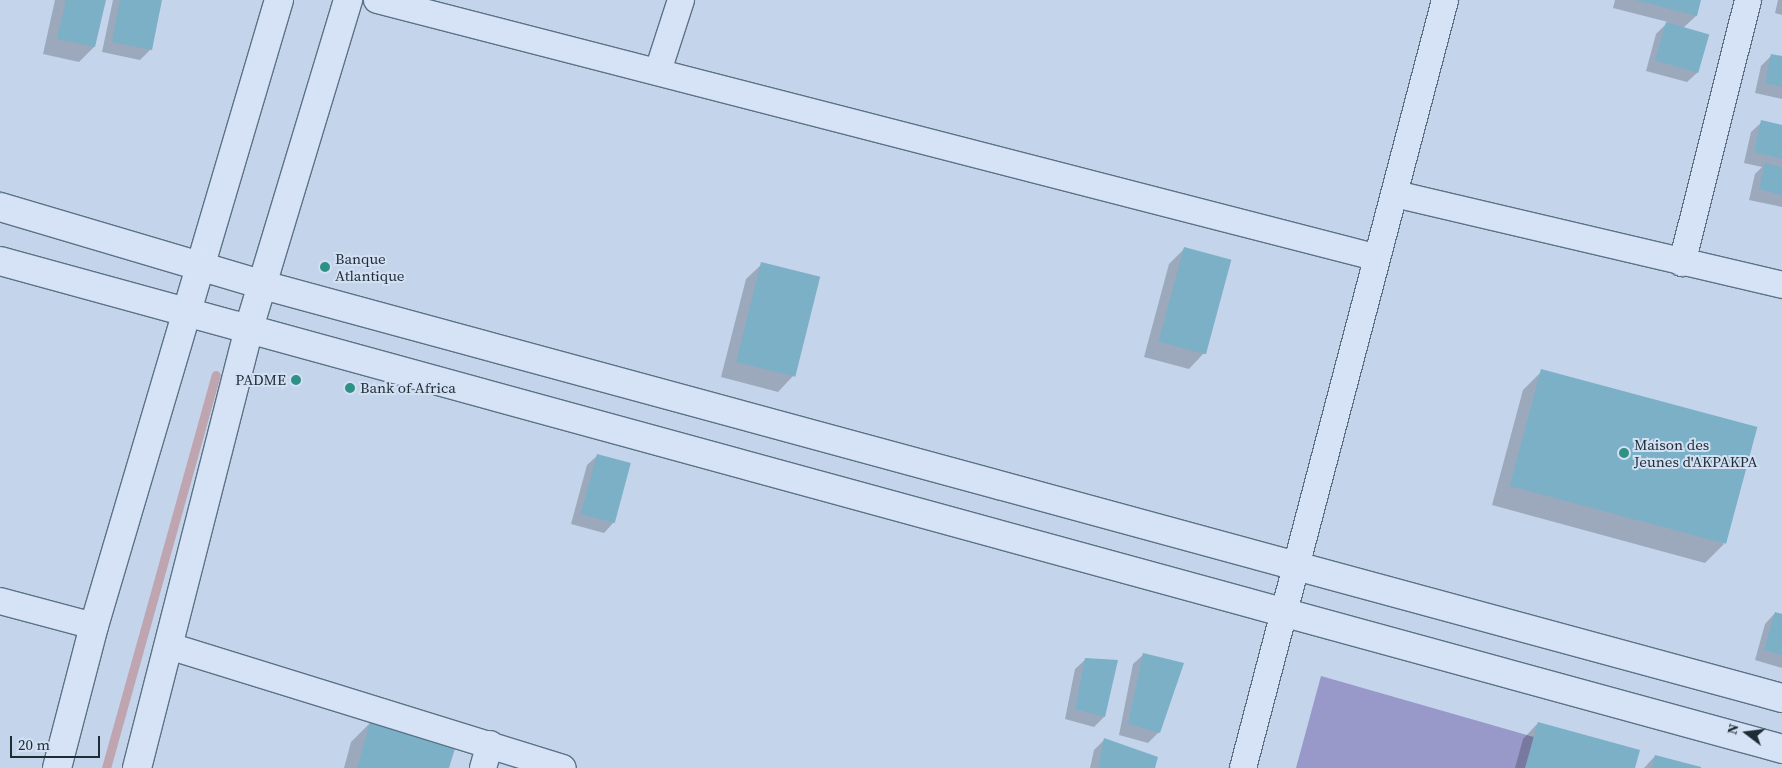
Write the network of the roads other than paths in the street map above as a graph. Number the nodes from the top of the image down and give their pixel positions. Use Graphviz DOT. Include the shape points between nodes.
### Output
graph roads {
  1 [pos="279,0"];
  2 [pos="348,0"];
  3 [pos="376,0"];
  4 [pos="681,0"];
  5 [pos="1445,0"];
  6 [pos="1748,0"];
  7 [pos="658,71"];
  8 [pos="1395,194"];
  9 [pos="0,208"];
  10 [pos="1374,257"];
  11 [pos="0,261"];
  12 [pos="1682,263"];
  13 [pos="202,264"];
  14 [pos="263,285"];
  15 [pos="1782,285"];
  16 [pos="186,314"];
  17 [pos="249,328"];
  18 [pos="1294,562"];
  19 [pos="0,601"];
  20 [pos="1284,611"];
  21 [pos="94,626"];
  22 [pos="169,646"];
  23 [pos="1782,698"];
  24 [pos="1782,749"];
  25 [pos="487,756"];
  26 [pos="57,768"];
  27 [pos="137,768"];
  28 [pos="562,768"];
  29 [pos="1243,768"];
  1 -- 13 [label="main road"];
  2 -- 14 [label="main road"];
  3 -- 7 [label="street"];
  4 -- 7 [label="street"];
  5 -- 8 [label="street"];
  6 -- 12 [label="street"];
  7 -- 10 [label="street"];
  8 -- 10 [label="street"];
  8 -- 12 [label="street"];
  9 -- 13 [label="main road"];
  10 -- 18 [label="street"];
  11 -- 16 [label="main road"];
  12 -- 15 [label="street"];
  13 -- 14 [label="main road"];
  13 -- 16 [label="main road"];
  14 -- 17 [label="main road"];
  14 -- 18 [label="main road"];
  16 -- 17 [label="main road"];
  16 -- 21 [label="main road"];
  17 -- 20 [label="main road"];
  17 -- 22 [label="main road"];
  18 -- 20 [label="street"];
  18 -- 23 [label="main road"];
  19 -- 21 [label="street"];
  20 -- 24 [label="main road"];
  20 -- 29 [label="street"];
  21 -- 26 [label="main road"];
  22 -- 25 [label="street"];
  22 -- 27 [label="main road"];
  25 -- 28 [label="street"];
}
